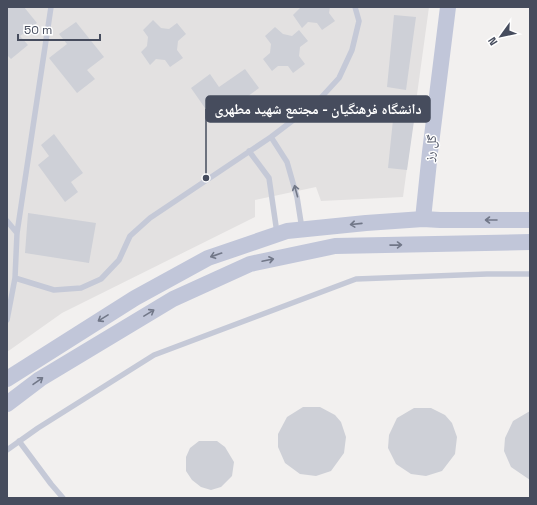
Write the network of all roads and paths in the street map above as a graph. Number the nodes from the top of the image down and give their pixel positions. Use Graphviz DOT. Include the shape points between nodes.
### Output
graph roads {
  1 [pos="51,7"];
  2 [pos="355,7"];
  3 [pos="448,7"];
  4 [pos="271,137"];
  5 [pos="249,151"];
  6 [pos="423,219"];
  7 [pos="530,220"];
  8 [pos="7,221"];
  9 [pos="302,229"];
  10 [pos="18,233"];
  11 [pos="277,234"];
  12 [pos="530,242"];
  13 [pos="530,274"];
  14 [pos="14,278"];
  15 [pos="7,320"];
  16 [pos="7,379"];
  17 [pos="7,404"];
  18 [pos="20,441"];
  19 [pos="7,450"];
  20 [pos="62,498"];
  1 -- 10 [label="lane"];
  2 -- 4 [label="lane" via="359,21 352,50 339,78 317,102"];
  3 -- 6 [label="main road, گل رز"];
  4 -- 5 [label="lane"];
  9 -- 4 [label="lane, one-way" via="288,162"];
  5 -- 11 [label="lane" via="270,178"];
  5 -- 14 [label="lane" via="150,218 130,236 119,260 101,279 81,288 54,290"];
  7 -- 6 [label="main road, one-way"];
  6 -- 9 [label="main road, one-way"];
  8 -- 10 [label="lane"];
  9 -- 11 [label="main road"];
  10 -- 14 [label="lane"];
  11 -- 16 [label="main road, one-way" via="208,258 135,298"];
  17 -- 12 [label="main road, one-way" via="40,379 173,299 250,264 335,246"];
  13 -- 18 [label="lane" via="356,279 154,355"];
  14 -- 15 [label="lane"];
  18 -- 19 [label="lane"];
  18 -- 20 [label="lane"];
}
